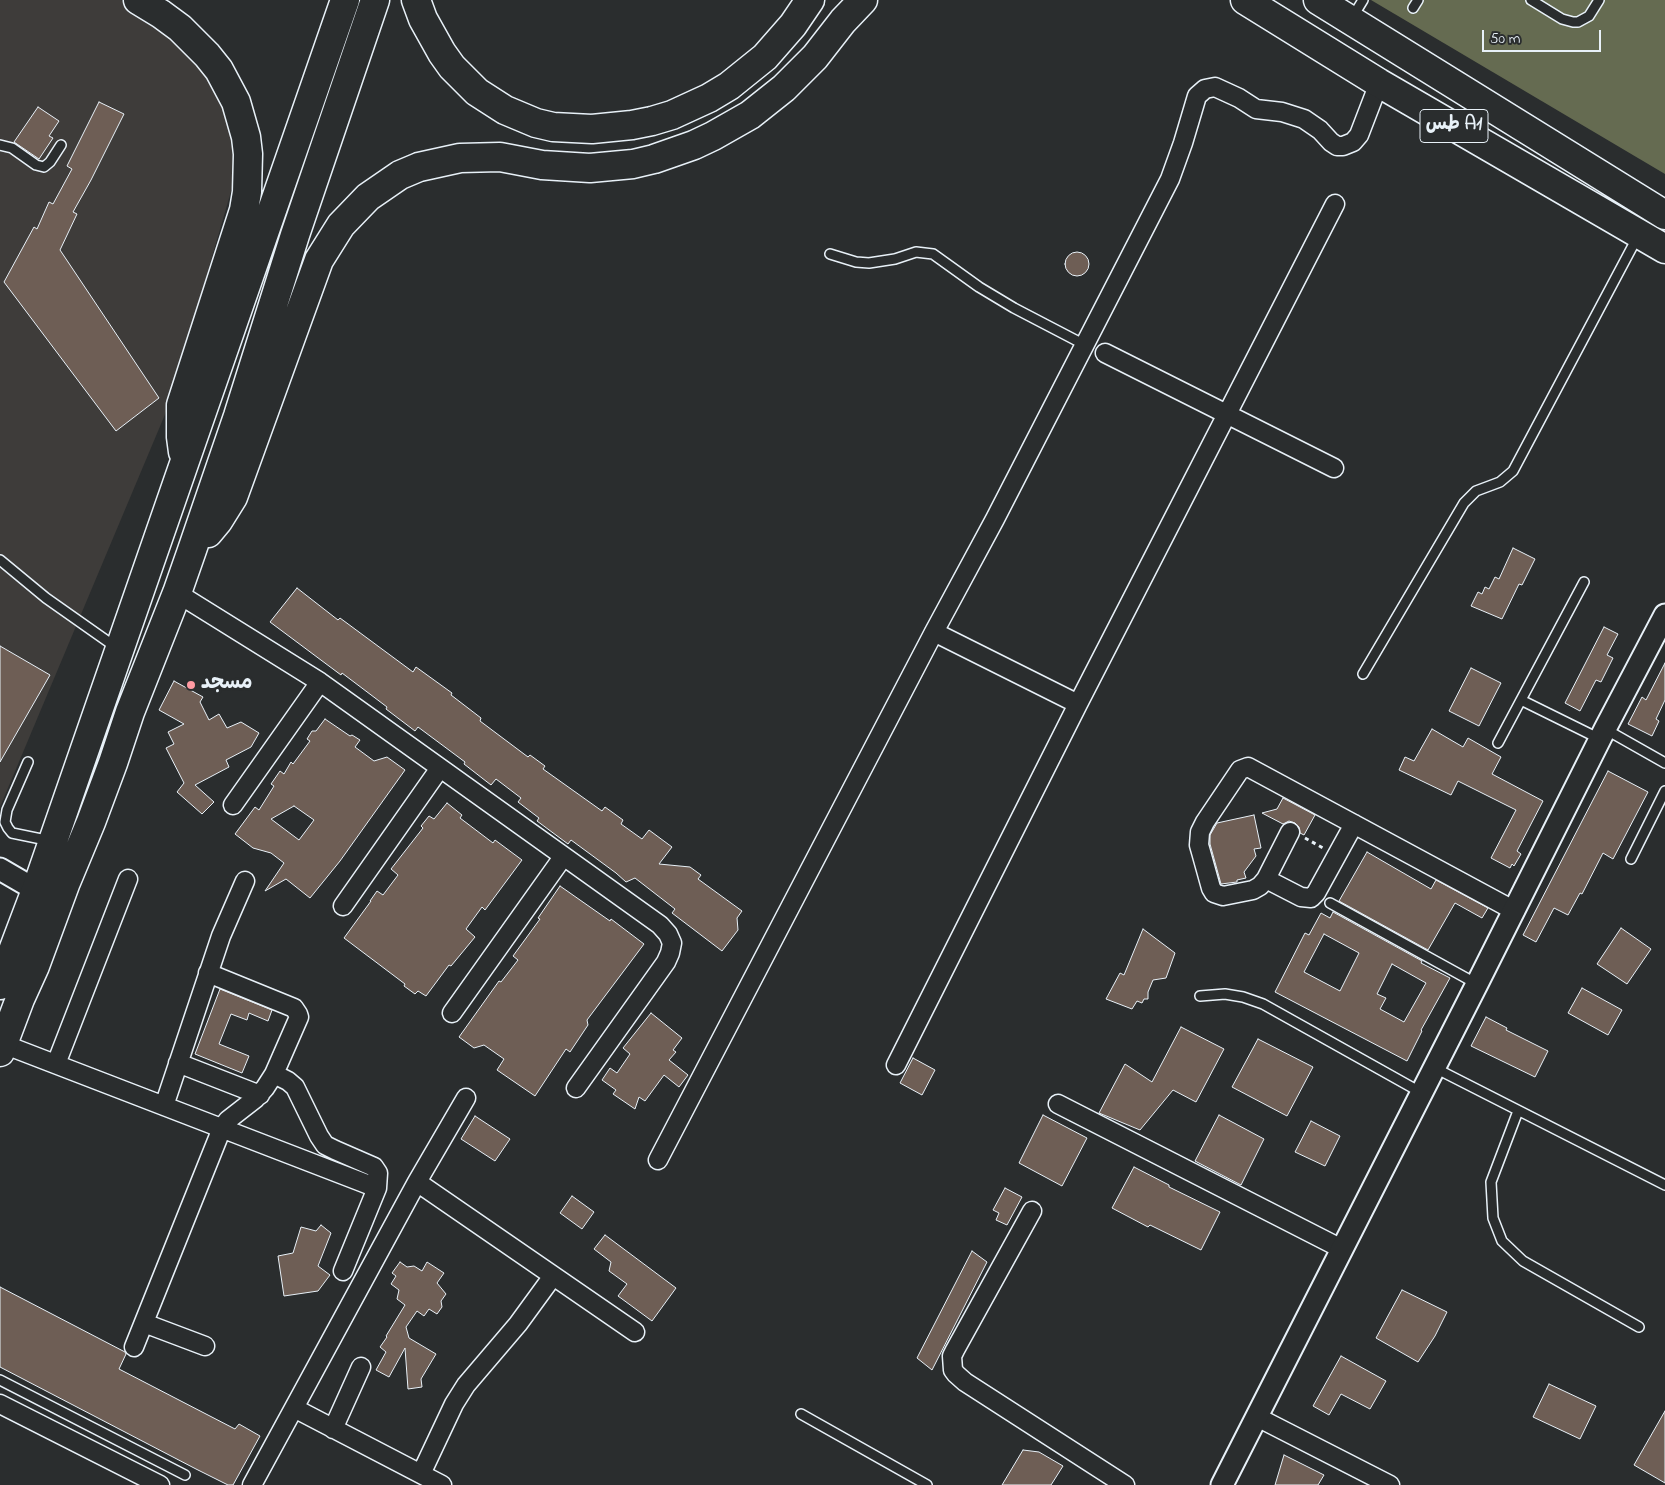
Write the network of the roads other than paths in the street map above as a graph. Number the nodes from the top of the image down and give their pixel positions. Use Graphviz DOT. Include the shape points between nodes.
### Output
graph roads {
  1 [pos="138,0"];
  2 [pos="346,0"];
  3 [pos="375,0"];
  4 [pos="416,0"];
  5 [pos="810,0"];
  6 [pos="863,0"];
  7 [pos="1245,0"];
  8 [pos="1318,0"];
  9 [pos="1418,0"];
  10 [pos="1531,0"];
  11 [pos="1599,0"];
  12 [pos="1413,8"];
  13 [pos="1357,10"];
  14 [pos="1379,83"];
  15 [pos="0,144"];
  16 [pos="61,145"];
  17 [pos="1335,204"];
  18 [pos="1665,215"];
  19 [pos="1640,234"];
  20 [pos="1665,249"];
  21 [pos="830,254"];
  22 [pos="1085,345"];
  23 [pos="1105,353"];
  24 [pos="1227,414"];
  25 [pos="185,463"];
  26 [pos="1334,468"];
  27 [pos="191,554"];
  28 [pos="0,560"];
  29 [pos="1584,582"];
  30 [pos="177,593"];
  31 [pos="1665,615"];
  32 [pos="934,632"];
  33 [pos="120,650"];
  34 [pos="1364,674"];
  35 [pos="320,682"];
  36 [pos="1521,700"];
  37 [pos="1078,704"];
  38 [pos="1603,734"];
  39 [pos="1498,743"];
  40 [pos="28,762"];
  41 [pos="1665,763"];
  42 [pos="440,768"];
  43 [pos="1665,791"];
  44 [pos="1662,804"];
  45 [pos="233,805"];
  46 [pos="1354,824"];
  47 [pos="1290,832"];
  48 [pos="53,841"];
  49 [pos="564,857"];
  50 [pos="1631,859"];
  51 [pos="0,869"];
  52 [pos="128,879"];
  53 [pos="1266,879"];
  54 [pos="245,881"];
  55 [pos="36,890"];
  56 [pos="1330,903"];
  57 [pos="343,906"];
  58 [pos="1515,911"];
  59 [pos="208,973"];
  60 [pos="1478,984"];
  61 [pos="0,985"];
  62 [pos="1200,996"];
  63 [pos="452,1013"];
  64 [pos="2,1048"];
  65 [pos="178,1063"];
  66 [pos="56,1064"];
  67 [pos="896,1065"];
  68 [pos="1434,1068"];
  69 [pos="274,1074"];
  70 [pos="576,1088"];
  71 [pos="1422,1093"];
  72 [pos="260,1094"];
  73 [pos="466,1098"];
  74 [pos="1058,1104"];
  75 [pos="164,1106"];
  76 [pos="1518,1110"];
  77 [pos="222,1128"];
  78 [pos="658,1160"];
  79 [pos="417,1182"];
  80 [pos="1665,1185"];
  81 [pos="377,1188"];
  82 [pos="1032,1210"];
  83 [pos="1342,1249"];
  84 [pos="343,1271"];
  85 [pos="552,1276"];
  86 [pos="144,1322"];
  87 [pos="1639,1327"];
  88 [pos="635,1332"];
  89 [pos="205,1346"];
  90 [pos="134,1347"];
  91 [pos="361,1367"];
  92 [pos="0,1380"];
  93 [pos="0,1404"];
  94 [pos="294,1408"];
  95 [pos="801,1414"];
  96 [pos="1257,1417"];
  97 [pos="333,1429"];
  98 [pos="421,1474"];
  99 [pos="186,1475"];
  100 [pos="160,1485"];
  101 [pos="252,1485"];
  102 [pos="442,1485"];
  103 [pos="927,1485"];
  104 [pos="1125,1485"];
  105 [pos="1222,1485"];
  106 [pos="1390,1485"];
  1 -- 25 [label="highway" via="180,28 219,70 239,110 248,154 244,210 181,405"];
  2 -- 25 [label="highway"];
  3 -- 27 [label="highway" via="294,235"];
  4 -- 5 [label="highway" via="442,53 477,92 505,110 536,123 592,129 652,121 709,98 765,57"];
  6 -- 27 [label="highway" via="810,62 767,103 738,123 694,145 633,164 590,168 542,165 500,157 460,158 419,167 400,175 368,197 341,225 319,260 233,497"];
  7 -- 14 [label="highway, طس A1"];
  8 -- 13 [label="highway, طس A1"];
  9 -- 12 [label="lane"];
  10 -- 11 [label="lane" via="1573,22 1589,16"];
  13 -- 18 [label="highway, طس A1"];
  14 -- 19 [label="highway, طس A1"];
  14 -- 22 [label="street" via="1359,135 1343,146 1331,142 1304,119 1256,109 1215,87 1201,92 1195,101 1170,179"];
  15 -- 16 [label="lane" via="12,148 40,167 50,162"];
  17 -- 24 [label="street"];
  19 -- 20 [label="highway, طس A1"];
  19 -- 34 [label="lane" via="1513,471 1500,482 1476,491 1464,503"];
  21 -- 22 [label="lane" via="869,263 916,252 933,254 1014,308"];
  22 -- 32 [label="street"];
  23 -- 24 [label="street"];
  24 -- 26 [label="street"];
  24 -- 37 [label="street"];
  25 -- 33 [label="highway"];
  27 -- 30 [label="highway"];
  28 -- 33 [label="lane" via="46,598"];
  29 -- 36 [label="lane"];
  30 -- 35 [label="street"];
  30 -- 64 [label="highway"];
  31 -- 38 [label="street"];
  32 -- 37 [label="street"];
  32 -- 78 [label="street"];
  33 -- 48 [label="highway"];
  35 -- 42 [label="street"];
  35 -- 45 [label="street"];
  36 -- 38 [label="lane"];
  36 -- 39 [label="lane"];
  37 -- 67 [label="street"];
  38 -- 41 [label="lane"];
  38 -- 58 [label="street"];
  40 -- 48 [label="lane" via="5,822 12,833"];
  42 -- 49 [label="street"];
  42 -- 57 [label="street"];
  43 -- 44 [label="lane"];
  44 -- 50 [label="lane"];
  46 -- 53 [label="street" via="1311,898 1304,899"];
  46 -- 53 [label="street" via="1248,767 1240,770 1202,827 1199,838 1201,852 1211,888 1219,896 1257,888"];
  46 -- 58 [label="street"];
  47 -- 53 [label="street"];
  48 -- 55 [label="highway"];
  49 -- 63 [label="street"];
  49 -- 70 [label="street" via="660,925 672,943 666,962"];
  51 -- 55 [label="street"];
  52 -- 66 [label="street"];
  54 -- 59 [label="street"];
  55 -- 61 [label="highway"];
  56 -- 60 [label="lane"];
  58 -- 60 [label="street"];
  59 -- 65 [label="street"];
  59 -- 69 [label="street" via="297,1011 298,1021"];
  60 -- 68 [label="street"];
  62 -- 71 [label="lane" via="1225,994 1263,1004"];
  64 -- 66 [label="street"];
  65 -- 72 [label="street"];
  65 -- 75 [label="street"];
  66 -- 75 [label="street"];
  68 -- 71 [label="street"];
  68 -- 76 [label="lane"];
  69 -- 72 [label="street"];
  69 -- 81 [label="street" via="295,1087 325,1144 377,1170"];
  71 -- 83 [label="street"];
  72 -- 77 [label="street"];
  73 -- 79 [label="street"];
  74 -- 83 [label="street"];
  75 -- 77 [label="street"];
  76 -- 80 [label="lane"];
  76 -- 87 [label="lane" via="1492,1182 1493,1218 1502,1241 1523,1261"];
  77 -- 81 [label="street"];
  77 -- 86 [label="street"];
  79 -- 85 [label="street"];
  79 -- 94 [label="street"];
  81 -- 84 [label="street"];
  82 -- 104 [label="street" via="954,1350 953,1370 965,1382"];
  83 -- 96 [label="street"];
  85 -- 88 [label="street"];
  85 -- 98 [label="street" via="525,1315 466,1385"];
  86 -- 89 [label="street"];
  86 -- 90 [label="street"];
  91 -- 97 [label="street"];
  92 -- 99 [label="lane"];
  93 -- 100 [label="street"];
  94 -- 97 [label="street"];
  94 -- 101 [label="street"];
  95 -- 103 [label="lane"];
  96 -- 105 [label="street"];
  96 -- 106 [label="street"];
  97 -- 98 [label="street"];
  98 -- 102 [label="street"];
}
